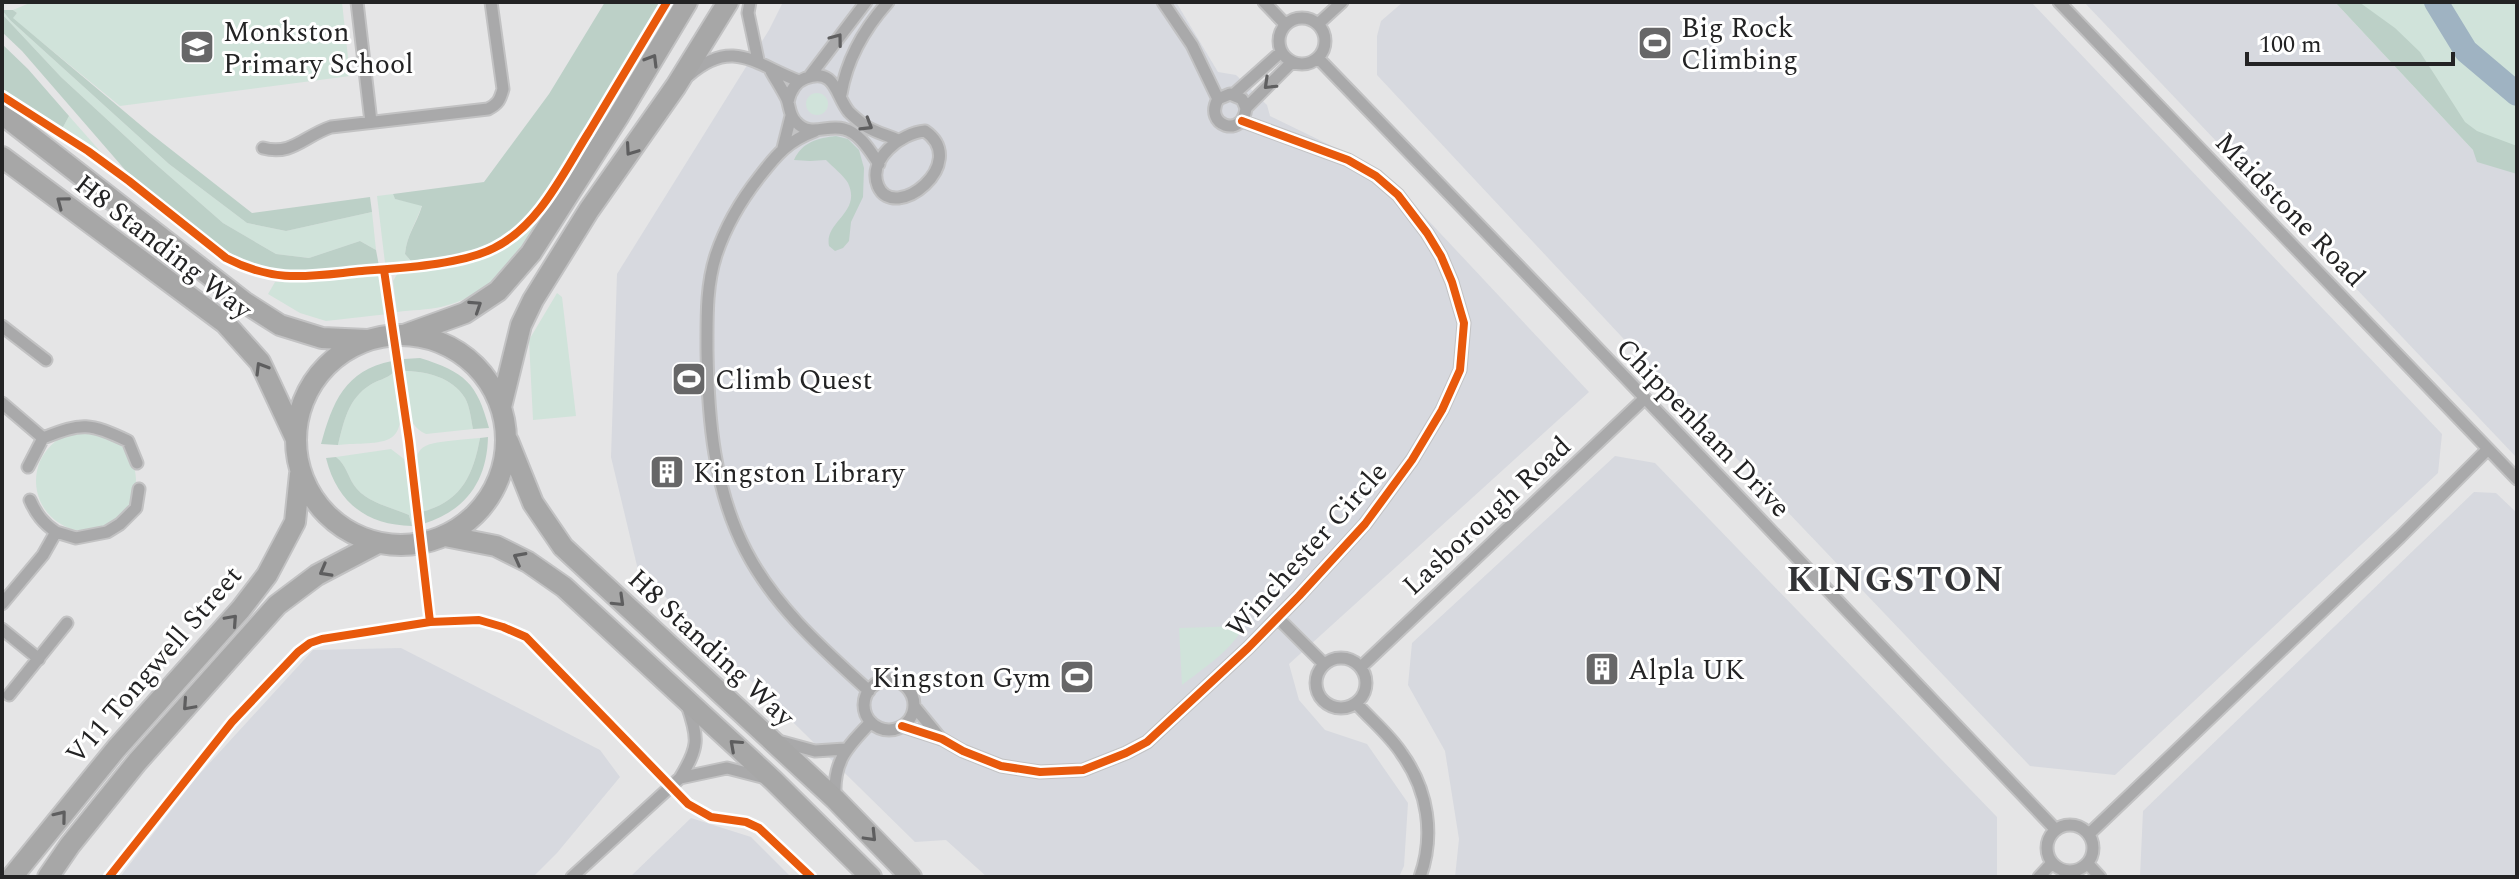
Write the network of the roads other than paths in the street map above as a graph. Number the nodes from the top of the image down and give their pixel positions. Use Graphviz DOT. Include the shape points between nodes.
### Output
graph roads {
  1 [pos="357,2"];
  2 [pos="491,2"];
  3 [pos="687,2"];
  4 [pos="728,2"];
  5 [pos="750,2"];
  6 [pos="866,2"];
  7 [pos="888,2"];
  8 [pos="1163,2"];
  9 [pos="1264,2"];
  10 [pos="1342,2"];
  11 [pos="2059,2"];
  12 [pos="1285,24"];
  13 [pos="1318,24"];
  14 [pos="1281,52"];
  15 [pos="1318,58"];
  16 [pos="758,60"];
  17 [pos="1292,62"];
  18 [pos="771,71"];
  19 [pos="804,79"];
  20 [pos="676,86"];
  21 [pos="1234,94"];
  22 [pos="842,98"];
  23 [pos="1218,99"];
  24 [pos="788,102"];
  25 [pos="1246,108"];
  26 [pos="2,114"];
  27 [pos="791,116"];
  28 [pos="1242,121"];
  29 [pos="371,122"];
  30 [pos="829,127"];
  31 [pos="815,131"];
  32 [pos="898,140"];
  33 [pos="263,148"];
  34 [pos="783,148"];
  35 [pos="2,157"];
  36 [pos="879,164"];
  37 [pos="2,326"];
  38 [pos="404,335"];
  39 [pos="369,340"];
  40 [pos="46,360"];
  41 [pos="1644,399"];
  42 [pos="2,403"];
  43 [pos="501,407"];
  44 [pos="295,437"];
  45 [pos="506,437"];
  46 [pos="43,438"];
  47 [pos="2488,449"];
  48 [pos="137,463"];
  49 [pos="28,467"];
  50 [pos="300,471"];
  51 [pos="2517,479"];
  52 [pos="139,489"];
  53 [pos="30,500"];
  54 [pos="56,532"];
  55 [pos="437,539"];
  56 [pos="378,543"];
  57 [pos="2,604"];
  58 [pos="1278,618"];
  59 [pos="67,623"];
  60 [pos="2,629"];
  61 [pos="39,659"];
  62 [pos="1324,664"];
  63 [pos="1361,667"];
  64 [pos="869,691"];
  65 [pos="9,695"];
  66 [pos="684,698"];
  67 [pos="1356,703"];
  68 [pos="914,706"];
  69 [pos="871,722"];
  70 [pos="902,726"];
  71 [pos="763,732"];
  72 [pos="942,739"];
  73 [pos="845,749"];
  74 [pos="680,778"];
  75 [pos="773,780"];
  76 [pos="835,799"];
  77 [pos="2056,830"];
  78 [pos="2089,834"];
  79 [pos="2052,863"];
  80 [pos="2088,864"];
  81 [pos="12,877"];
  82 [pos="48,877"];
  83 [pos="572,877"];
  84 [pos="871,877"];
  85 [pos="911,877"];
  86 [pos="1420,877"];
  87 [pos="2039,877"];
  88 [pos="2100,877"];
  1 -- 29 [label="street"];
  2 -- 29 [label="street" via="503,89 496,105"];
  38 -- 3 [label="highway, one-way" via="465,313 498,291 531,253"];
  4 -- 20 [label="highway"];
  5 -- 16 [label="street"];
  19 -- 6 [label="street, one-way"];
  7 -- 22 [label="street" via="857,44"];
  8 -- 23 [label="street" via="1192,45"];
  9 -- 12 [label="street"];
  10 -- 13 [label="street"];
  11 -- 47 [label="street, Maidstone Road"];
  12 -- 13 [label="street" via="1299,17"];
  12 -- 14 [label="street" via="1279,34"];
  13 -- 15 [label="street" via="1326,39"];
  14 -- 17 [label="street"];
  14 -- 21 [label="street"];
  15 -- 17 [label="street"];
  15 -- 41 [label="street, Chippenham Drive"];
  16 -- 18 [label="street"];
  16 -- 20 [label="street" via="714,58"];
  17 -- 25 [label="street, one-way"];
  18 -- 19 [label="street"];
  18 -- 24 [label="street"];
  19 -- 22 [label="street" via="825,78"];
  19 -- 24 [label="street"];
  20 -- 43 [label="highway, one-way" via="533,300 521,325"];
  21 -- 23 [label="street"];
  21 -- 25 [label="street"];
  22 -- 30 [label="street" via="840,116"];
  22 -- 32 [label="street, one-way" via="865,126"];
  23 -- 28 [label="street" via="1218,121 1231,126"];
  24 -- 27 [label="street"];
  25 -- 28 [label="street"];
  26 -- 39 [label="highway, H8 Standing Way" via="280,325 322,338"];
  27 -- 31 [label="street" via="801,127"];
  27 -- 34 [label="street"];
  28 -- 58 [label="street, Winchester Circle" via="1348,160 1398,195 1441,256 1464,323 1460,370 1412,460 1365,524"];
  29 -- 33 [label="street" via="331,127 278,152"];
  30 -- 31 [label="street"];
  30 -- 36 [label="street" via="858,137"];
  31 -- 34 [label="street"];
  32 -- 36 [label="street"];
  32 -- 36 [label="street" via="925,131 940,146 927,183 895,199 879,188"];
  34 -- 64 [label="street" via="732,214 716,256 707,299 710,435 731,519 747,553 809,636"];
  44 -- 35 [label="highway, H8 Standing Way, one-way" via="260,362 225,323"];
  37 -- 40 [label="street"];
  38 -- 39 [label="highway"];
  38 -- 43 [label="highway" via="435,341 464,356 486,378"];
  39 -- 44 [label="highway" via="338,355 316,378 301,406"];
  41 -- 63 [label="street, Lasborough Road"];
  41 -- 77 [label="street, Chippenham Drive"];
  42 -- 46 [label="street"];
  43 -- 45 [label="highway"];
  44 -- 50 [label="highway"];
  45 -- 55 [label="highway" via="503,468 490,496 471,520"];
  45 -- 71 [label="highway, H8 Standing Way, one-way" via="533,503 563,547"];
  46 -- 48 [label="street" via="71,427 95,426 128,441"];
  46 -- 49 [label="street"];
  47 -- 51 [label="street, Maidstone Road"];
  47 -- 78 [label="street"];
  50 -- 56 [label="highway" via="329,518"];
  81 -- 50 [label="highway, V11 Tongwell Street, one-way" via="267,575 295,522"];
  52 -- 54 [label="street" via="136,508 107,532 76,538"];
  53 -- 54 [label="street"];
  54 -- 57 [label="street"];
  55 -- 56 [label="highway" via="402,546"];
  66 -- 55 [label="highway, H8 Standing Way, one-way" via="564,587 528,562 496,546"];
  56 -- 82 [label="highway, V11 Tongwell Street, one-way" via="317,575 277,605 137,762"];
  58 -- 62 [label="street"];
  58 -- 72 [label="street, Winchester Circle" via="1147,742 1083,770 1040,772 1001,766"];
  59 -- 61 [label="street"];
  60 -- 61 [label="street"];
  61 -- 65 [label="street"];
  62 -- 63 [label="street" via="1339,658"];
  62 -- 67 [label="street" via="1316,684 1320,697 1340,708"];
  63 -- 67 [label="street" via="1367,680"];
  64 -- 68 [label="street" via="882,682 897,682 910,691"];
  64 -- 69 [label="street" via="865,707"];
  66 -- 74 [label="street" via="697,732 693,757"];
  75 -- 66 [label="highway, H8 Standing Way, one-way"];
  67 -- 86 [label="street" via="1402,753 1421,788 1428,817"];
  68 -- 70 [label="street"];
  68 -- 72 [label="street, Winchester Circle"];
  69 -- 70 [label="street" via="886,730"];
  69 -- 73 [label="street"];
  70 -- 72 [label="street, Winchester Circle"];
  71 -- 73 [label="street" via="801,749"];
  71 -- 76 [label="highway, H8 Standing Way"];
  73 -- 76 [label="street"];
  74 -- 75 [label="street" via="727,768"];
  74 -- 83 [label="street"];
  75 -- 84 [label="highway, H8 Standing Way"];
  76 -- 85 [label="highway, H8 Standing Way, one-way"];
  77 -- 78 [label="street" via="2069,825"];
  77 -- 79 [label="street" via="2047,846"];
  78 -- 80 [label="street" via="2093,852"];
  79 -- 80 [label="street" via="2070,872"];
  79 -- 87 [label="street"];
  80 -- 88 [label="street"];
}
